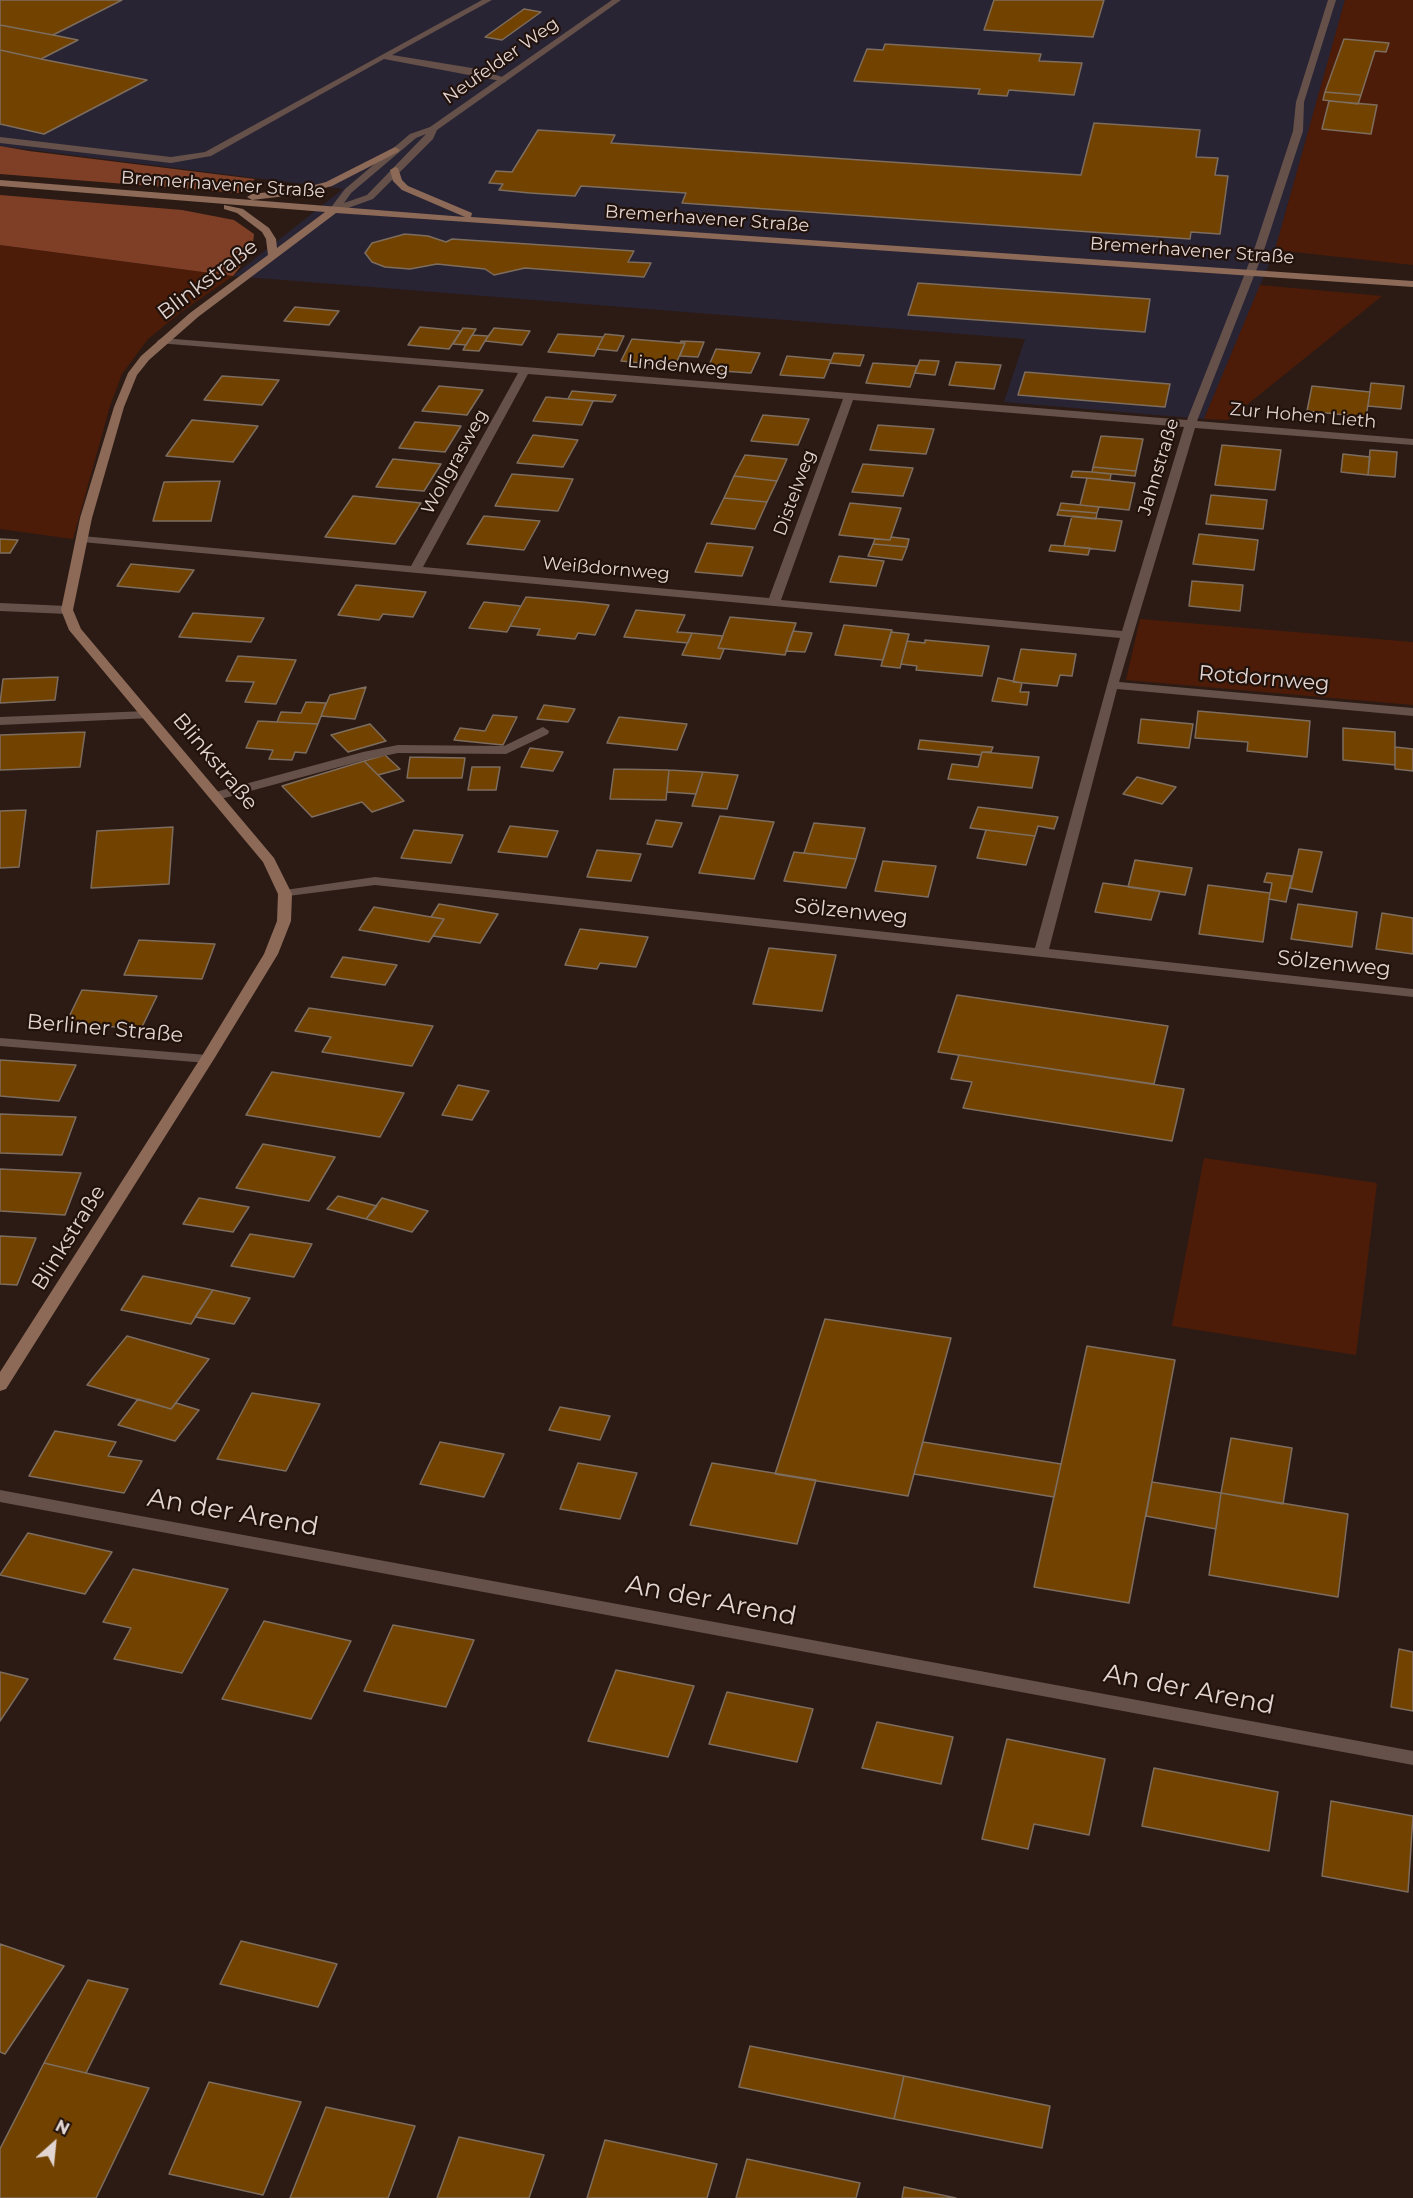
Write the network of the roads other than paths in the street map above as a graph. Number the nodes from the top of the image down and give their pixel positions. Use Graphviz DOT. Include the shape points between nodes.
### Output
graph roads {
  1 [pos="488,0"];
  2 [pos="616,0"];
  3 [pos="1332,0"];
  4 [pos="383,57"];
  5 [pos="503,80"];
  6 [pos="433,129"];
  7 [pos="0,140"];
  8 [pos="395,150"];
  9 [pos="395,170"];
  10 [pos="0,183"];
  11 [pos="210,202"];
  12 [pos="334,210"];
  13 [pos="486,221"];
  14 [pos="273,257"];
  15 [pos="1252,271"];
  16 [pos="1413,284"];
  17 [pos="162,341"];
  18 [pos="525,370"];
  19 [pos="849,397"];
  20 [pos="1191,423"];
  21 [pos="1413,442"];
  22 [pos="82,539"];
  23 [pos="416,570"];
  24 [pos="774,602"];
  25 [pos="0,607"];
  26 [pos="66,610"];
  27 [pos="1128,635"];
  28 [pos="1112,685"];
  29 [pos="1413,712"];
  30 [pos="147,715"];
  31 [pos="0,721"];
  32 [pos="543,731"];
  33 [pos="217,796"];
  34 [pos="285,894"];
  35 [pos="1041,953"];
  36 [pos="1413,993"];
  37 [pos="0,1042"];
  38 [pos="207,1059"];
  39 [pos="0,1385"];
  40 [pos="0,1496"];
  41 [pos="1413,1758"];
  1 -- 4 [label="street"];
  2 -- 5 [label="street, Neufelder Weg"];
  3 -- 15 [label="street, Jahnstraße" via="1300,102 1298,131"];
  4 -- 5 [label="street" via="472,71"];
  4 -- 7 [label="street" via="208,154 171,160"];
  5 -- 6 [label="street, Neufelder Weg"];
  6 -- 8 [label="street, Neufelder Weg" via="413,136"];
  6 -- 9 [label="street, Neufelder Weg" via="430,137"];
  8 -- 11 [label="street" via="329,184 303,191"];
  8 -- 12 [label="street, Neufelder Weg" via="348,191"];
  9 -- 12 [label="street, Neufelder Weg" via="370,197"];
  9 -- 13 [label="street" via="405,188"];
  10 -- 11 [label="street, Bremerhavener Straße"];
  11 -- 12 [label="street, Bremerhavener Straße"];
  11 -- 14 [label="street" via="257,221 271,239"];
  12 -- 13 [label="street, Bremerhavener Straße"];
  12 -- 14 [label="street, Blinkstraße"];
  13 -- 15 [label="street, Bremerhavener Straße"];
  14 -- 17 [label="street, Blinkstraße"];
  15 -- 16 [label="street, Bremerhavener Straße"];
  15 -- 20 [label="street, Jahnstraße"];
  17 -- 18 [label="street, Lindenweg"];
  17 -- 22 [label="street, Blinkstraße" via="132,375"];
  18 -- 19 [label="street, Lindenweg"];
  18 -- 23 [label="street, Wollgrasweg"];
  19 -- 20 [label="street, Lindenweg"];
  19 -- 24 [label="street, Distelweg"];
  20 -- 21 [label="street, Zur Hohen Lieth"];
  20 -- 27 [label="street, Jahnstraße"];
  22 -- 23 [label="street, Weißdornweg"];
  22 -- 26 [label="street, Blinkstraße"];
  23 -- 24 [label="street, Weißdornweg"];
  24 -- 27 [label="street, Weißdornweg"];
  25 -- 26 [label="street"];
  26 -- 30 [label="street, Blinkstraße" via="75,630"];
  27 -- 28 [label="street, Jahnstraße"];
  28 -- 29 [label="street, Rotdornweg"];
  28 -- 35 [label="street, Jahnstraße"];
  30 -- 31 [label="street"];
  30 -- 33 [label="street, Blinkstraße"];
  32 -- 33 [label="street" via="506,750 398,749"];
  33 -- 34 [label="street, Blinkstraße" via="269,861"];
  34 -- 35 [label="street, Sölzenweg" via="375,881"];
  34 -- 38 [label="street, Blinkstraße" via="284,921 271,954"];
  35 -- 36 [label="street, Sölzenweg"];
  37 -- 38 [label="street, Berliner Straße"];
  38 -- 39 [label="street, Blinkstraße"];
  40 -- 41 [label="street, An der Arend"];
}
